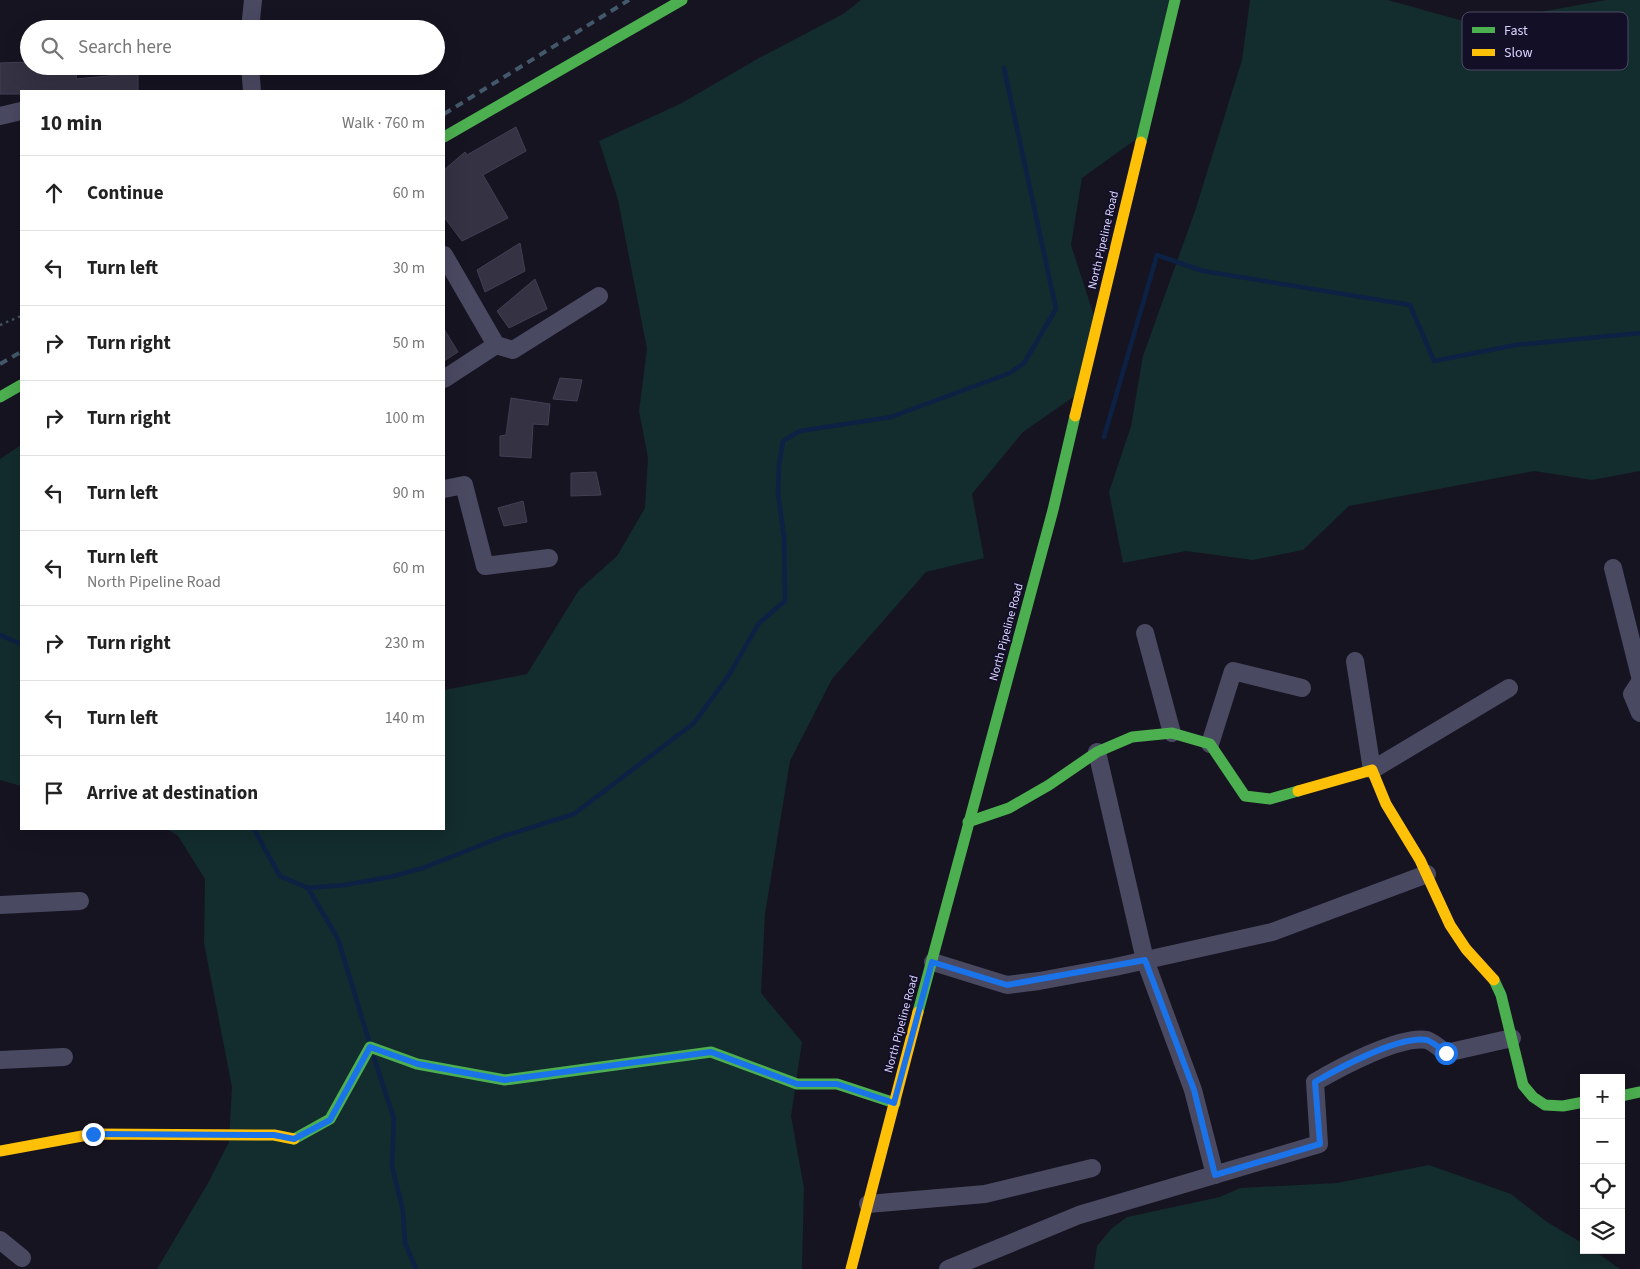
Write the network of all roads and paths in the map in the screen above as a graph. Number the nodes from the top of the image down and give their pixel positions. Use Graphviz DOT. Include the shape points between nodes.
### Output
graph roads {
  1 [pos="253,0"];
  2 [pos="682,0"];
  3 [pos="1175,0"];
  4 [pos="251,20"];
  5 [pos="251,75"];
  6 [pos="252,90"];
  7 [pos="20,111"];
  8 [pos="0,116"];
  9 [pos="445,136"];
  10 [pos="445,257"];
  11 [pos="599,296"];
  12 [pos="20,316"];
  13 [pos="0,325"];
  14 [pos="496,345"];
  15 [pos="445,378"];
  16 [pos="20,386"];
  17 [pos="0,397"];
  18 [pos="445,489"];
  19 [pos="549,558"];
  20 [pos="1613,568"];
  21 [pos="1145,633"];
  22 [pos="1355,661"];
  23 [pos="1640,676"];
  24 [pos="1640,682"];
  25 [pos="1302,688"];
  26 [pos="1509,688"];
  27 [pos="1640,713"];
  28 [pos="1172,733"];
  29 [pos="1210,744"];
  30 [pos="1097,752"];
  31 [pos="1372,770"];
  32 [pos="968,822"];
  33 [pos="1426,874"];
  34 [pos="80,900"];
  35 [pos="0,905"];
  36 [pos="1145,960"];
  37 [pos="932,962"];
  38 [pos="1512,1038"];
  39 [pos="64,1057"];
  40 [pos="0,1060"];
  41 [pos="1640,1092"];
  42 [pos="1625,1095"];
  43 [pos="894,1103"];
  44 [pos="1580,1103"];
  45 [pos="0,1151"];
  46 [pos="1092,1168"];
  47 [pos="1215,1175"];
  48 [pos="868,1204"];
  49 [pos="0,1240"];
  50 [pos="22,1258"];
  51 [pos="851,1269"];
  52 [pos="948,1269"];
  1 -- 4 [label="street"];
  2 -- 9 [label="street"];
  3 -- 32 [label="street, North Pipeline Road" via="1053,510"];
  5 -- 6 [label="street"];
  7 -- 8 [label="street"];
  10 -- 14 [label="street"];
  11 -- 14 [label="street" via="513,350"];
  12 -- 13 [label="path"];
  14 -- 15 [label="street"];
  16 -- 17 [label="street"];
  18 -- 19 [label="street" via="464,485 485,566"];
  20 -- 23 [label="street"];
  21 -- 28 [label="street"];
  22 -- 31 [label="street"];
  24 -- 27 [label="street" via="1632,694"];
  25 -- 29 [label="street" via="1233,671"];
  26 -- 31 [label="street"];
  28 -- 29 [label="street"];
  28 -- 30 [label="street" via="1132,737"];
  29 -- 31 [label="street" via="1245,796 1270,799"];
  30 -- 32 [label="street" via="1009,808"];
  30 -- 36 [label="street"];
  31 -- 33 [label="street" via="1386,804"];
  32 -- 37 [label="street, North Pipeline Road"];
  33 -- 36 [label="street" via="1272,932"];
  33 -- 38 [label="street" via="1450,925 1466,949 1492,977 1501,995"];
  34 -- 35 [label="street"];
  36 -- 37 [label="street" via="1007,985"];
  36 -- 47 [label="street" via="1194,1090"];
  37 -- 43 [label="street, North Pipeline Road"];
  38 -- 44 [label="street" via="1523,1085 1533,1097 1544,1105"];
  38 -- 47 [label="street" via="1446,1053 1429,1040 1413,1040 1351,1061 1315,1082 1320,1144"];
  39 -- 40 [label="street"];
  41 -- 42 [label="street"];
  43 -- 45 [label="street" via="837,1084 797,1084 711,1052 505,1080 418,1064 370,1047 330,1120 294,1139 274,1135 93,1134"];
  43 -- 48 [label="street, North Pipeline Road"];
  46 -- 48 [label="street" via="985,1194"];
  47 -- 52 [label="street" via="1079,1215"];
  48 -- 51 [label="street, North Pipeline Road"];
  49 -- 50 [label="street"];
}
